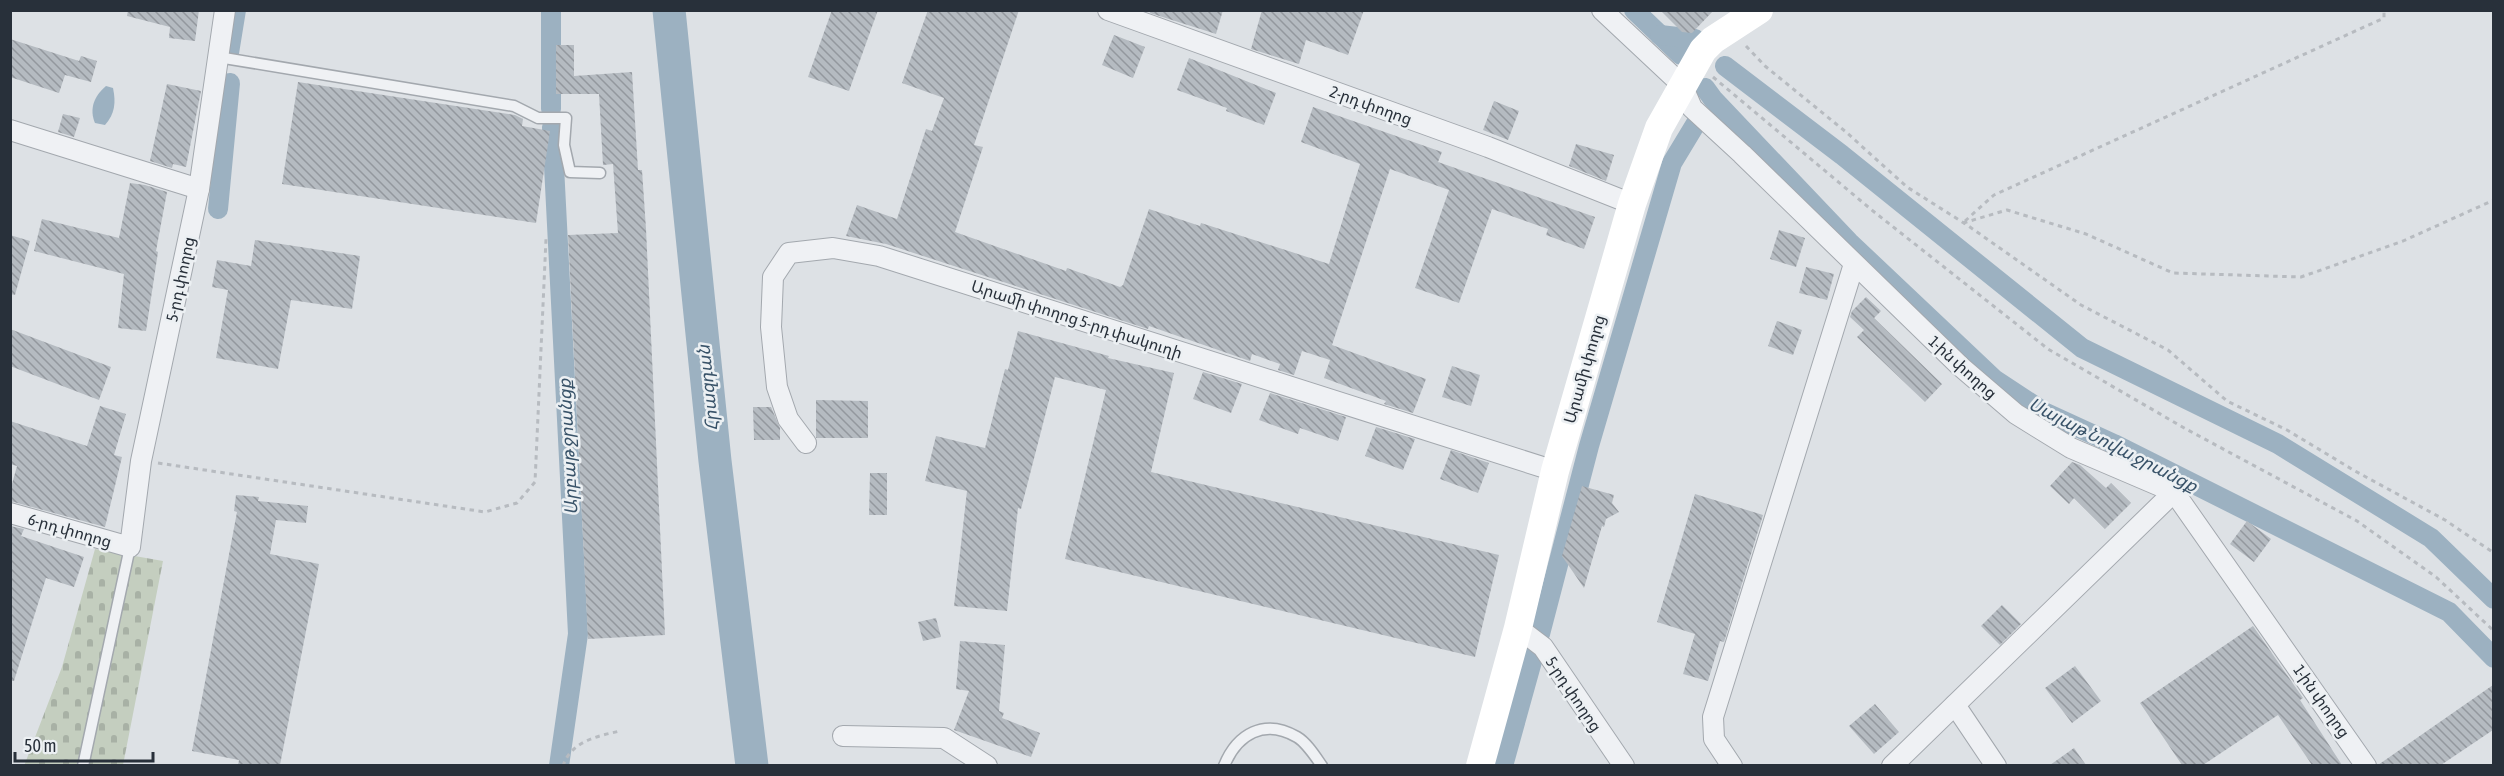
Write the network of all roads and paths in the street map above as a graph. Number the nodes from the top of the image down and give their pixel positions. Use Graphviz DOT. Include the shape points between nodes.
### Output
graph roads {
  1 [pos="225,10"];
  2 [pos="1108,10"];
  3 [pos="1602,10"];
  4 [pos="1760,10"];
  5 [pos="2384,10"];
  6 [pos="1731,29"];
  7 [pos="218,57"];
  8 [pos="1689,74"];
  9 [pos="10,130"];
  10 [pos="600,173"];
  11 [pos="199,189"];
  12 [pos="2493,200"];
  13 [pos="1632,204"];
  14 [pos="1963,223"];
  15 [pos="546,239"];
  16 [pos="1854,264"];
  17 [pos="806,443"];
  18 [pos="141,460"];
  19 [pos="1555,471"];
  20 [pos="2174,492"];
  21 [pos="10,513"];
  22 [pos="130,547"];
  23 [pos="2493,553"];
  24 [pos="1518,628"];
  25 [pos="2493,632"];
  26 [pos="1955,705"];
  27 [pos="620,731"];
  28 [pos="843,736"];
  29 [pos="82,765"];
  30 [pos="563,765"];
  31 [pos="987,765"];
  32 [pos="1224,765"];
  33 [pos="1322,765"];
  34 [pos="1480,765"];
  35 [pos="1623,765"];
  36 [pos="1732,765"];
  37 [pos="1892,765"];
  38 [pos="1996,765"];
  39 [pos="2366,765"];
  1 -- 7 [label="street, 5-րդ փողոց"];
  2 -- 13 [label="street, 2-րդ փողոց" via="1488,147"];
  3 -- 8 [label="street, 1-ին փողոց"];
  4 -- 6 [label="main road, Արամի փողոց"];
  5 -- 14 [label="path" via="2384,18 1994,195"];
  6 -- 8 [label="main road, Արամի փողոց" via="1713,40"];
  6 -- 14 [label="path" via="1764,66 1846,132 1907,188"];
  7 -- 10 [label="lane" via="514,106 538,118 566,118 564,145 570,172"];
  7 -- 11 [label="street, 5-րդ փողոց"];
  8 -- 13 [label="main road, Արամի փողոց" via="1659,128"];
  8 -- 16 [label="street, 1-ին փողոց" via="1692,108"];
  8 -- 25 [label="path" via="1873,211 2048,349 2357,521 2436,577"];
  9 -- 11 [label="street"];
  11 -- 18 [label="street, 5-րդ փողոց"];
  12 -- 14 [label="path" via="2403,241 2301,277 2173,273 2086,234 2007,210"];
  13 -- 19 [label="main road, Արամի փողոց"];
  14 -- 23 [label="path" via="2081,305 2168,350 2227,401 2287,429 2445,520"];
  15 -- 18 [label="path" via="535,482 517,503 485,512"];
  16 -- 20 [label="street, 1-ին փողոց" via="2016,414 2071,448"];
  16 -- 36 [label="street" via="1713,717 1714,739"];
  17 -- 19 [label="street, Արամի փողոց 5-րդ փակուղի" via="788,419 777,387 771,327 773,277 789,253 833,248 879,256"];
  18 -- 22 [label="street, 5-րդ փողոց"];
  19 -- 24 [label="main road, Արամի փողոց"];
  20 -- 26 [label="street"];
  20 -- 39 [label="street, 1-ին փողոց"];
  21 -- 22 [label="street, 6-րդ փողոց"];
  22 -- 29 [label="lane"];
  24 -- 34 [label="main road, Արամի փողոց"];
  24 -- 35 [label="street, 5-րդ փողոց" via="1543,647"];
  26 -- 37 [label="street"];
  26 -- 38 [label="street"];
  27 -- 30 [label="path" via="585,740"];
  28 -- 31 [label="street" via="944,738"];
  32 -- 33 [label="lane" via="1238,741 1252,732 1271,729 1297,737"];
}
